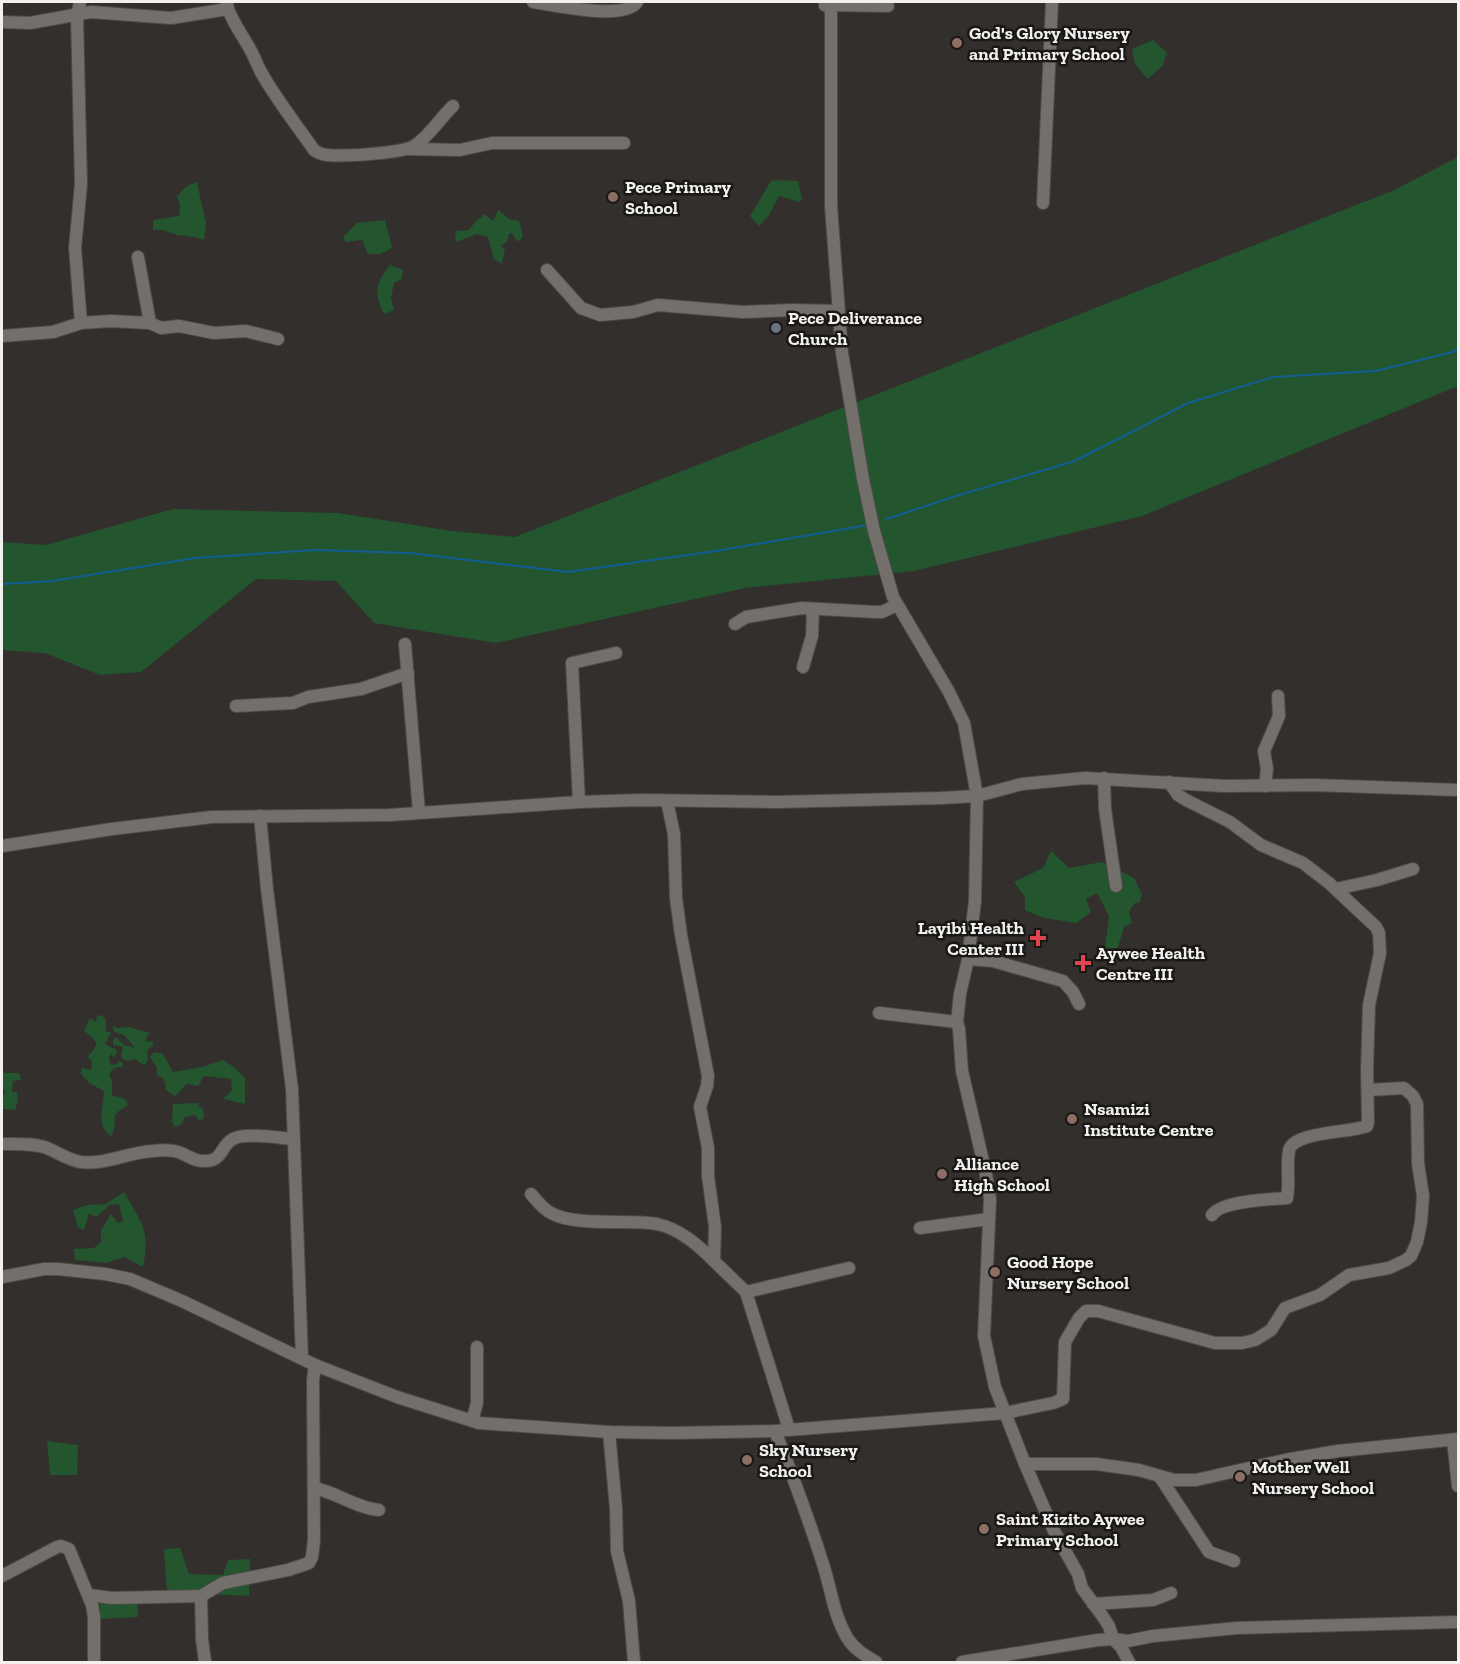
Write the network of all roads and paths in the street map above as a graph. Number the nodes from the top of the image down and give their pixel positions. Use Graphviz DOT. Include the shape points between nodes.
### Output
graph roads {
  1 [pos="80,2"];
  2 [pos="533,2"];
  3 [pos="637,2"];
  4 [pos="1052,2"];
  5 [pos="825,3"];
  6 [pos="227,5"];
  7 [pos="888,6"];
  8 [pos="77,16"];
  9 [pos="2,22"];
  10 [pos="453,106"];
  11 [pos="624,142"];
  12 [pos="409,149"];
  13 [pos="1043,203"];
  14 [pos="138,257"];
  15 [pos="547,270"];
  16 [pos="838,311"];
  17 [pos="81,323"];
  18 [pos="150,323"];
  19 [pos="2,336"];
  20 [pos="278,339"];
  21 [pos="897,605"];
  22 [pos="813,609"];
  23 [pos="735,624"];
  24 [pos="405,644"];
  25 [pos="616,653"];
  26 [pos="803,667"];
  27 [pos="408,673"];
  28 [pos="1278,696"];
  29 [pos="236,706"];
  30 [pos="1104,778"];
  31 [pos="1169,782"];
  32 [pos="1265,786"];
  33 [pos="1458,790"];
  34 [pos="977,796"];
  35 [pos="667,801"];
  36 [pos="579,802"];
  37 [pos="419,812"];
  38 [pos="260,816"];
  39 [pos="2,846"];
  40 [pos="1413,869"];
  41 [pos="1116,886"];
  42 [pos="1336,889"];
  43 [pos="968,959"];
  44 [pos="1079,1004"];
  45 [pos="879,1013"];
  46 [pos="957,1022"];
  47 [pos="1368,1090"];
  48 [pos="293,1139"];
  49 [pos="2,1144"];
  50 [pos="531,1194"];
  51 [pos="1212,1215"];
  52 [pos="989,1219"];
  53 [pos="920,1228"];
  54 [pos="714,1261"];
  55 [pos="849,1268"];
  56 [pos="2,1277"];
  57 [pos="746,1292"];
  58 [pos="477,1347"];
  59 [pos="302,1358"];
  60 [pos="315,1365"];
  61 [pos="1005,1413"];
  62 [pos="472,1421"];
  63 [pos="789,1429"];
  64 [pos="775,1431"];
  65 [pos="609,1432"];
  66 [pos="1456,1439"];
  67 [pos="1025,1464"];
  68 [pos="1161,1478"];
  69 [pos="1458,1486"];
  70 [pos="314,1488"];
  71 [pos="378,1510"];
  72 [pos="1234,1561"];
  73 [pos="2,1576"];
  74 [pos="1171,1593"];
  75 [pos="89,1595"];
  76 [pos="201,1596"];
  77 [pos="1093,1604"];
  78 [pos="1458,1622"];
  79 [pos="1113,1639"];
  80 [pos="94,1662"];
  81 [pos="205,1662"];
  82 [pos="634,1662"];
  83 [pos="876,1662"];
  84 [pos="962,1662"];
  85 [pos="1129,1662"];
  1 -- 8 [label="street"];
  2 -- 3 [label="street" via="610,12"];
  4 -- 13 [label="street"];
  5 -- 7 [label="street"];
  5 -- 16 [label="street" via="831,8 831,206"];
  6 -- 8 [label="street" via="171,18 91,12"];
  6 -- 12 [label="street" via="262,74 314,150 331,155"];
  8 -- 9 [label="street" via="30,23"];
  8 -- 17 [label="street" via="81,184 75,248"];
  10 -- 12 [label="street"];
  11 -- 12 [label="street" via="492,143 460,150"];
  14 -- 18 [label="street"];
  15 -- 16 [label="street" via="581,308 600,315 658,305 743,312"];
  16 -- 21 [label="street" via="868,502"];
  17 -- 18 [label="street"];
  17 -- 19 [label="street" via="53,332"];
  18 -- 20 [label="street" via="161,328 179,326 214,333 246,331"];
  21 -- 22 [label="street" via="876,612"];
  21 -- 34 [label="street" via="957,706 969,742"];
  22 -- 23 [label="street" via="746,617"];
  22 -- 26 [label="street" via="812,636"];
  24 -- 27 [label="street"];
  25 -- 36 [label="street" via="572,663"];
  27 -- 29 [label="street" via="362,689 293,703"];
  27 -- 37 [label="street"];
  28 -- 32 [label="street" via="1279,716 1265,746"];
  30 -- 31 [label="street"];
  30 -- 34 [label="street" via="1022,784"];
  30 -- 41 [label="street"];
  31 -- 32 [label="street"];
  31 -- 42 [label="street" via="1181,798 1230,822 1261,845 1296,859"];
  32 -- 33 [label="street"];
  34 -- 35 [label="street" via="843,802"];
  34 -- 43 [label="street" via="975,901"];
  35 -- 36 [label="street"];
  35 -- 54 [label="street" via="674,834 681,935 708,1076 700,1107 708,1148"];
  36 -- 37 [label="street"];
  37 -- 38 [label="street"];
  38 -- 39 [label="street" via="112,829"];
  38 -- 48 [label="street" via="292,1089"];
  40 -- 42 [label="street"];
  42 -- 47 [label="street" via="1379,933 1380,953 1370,1005"];
  43 -- 44 [label="street" via="993,961 1063,981"];
  43 -- 46 [label="street"];
  45 -- 46 [label="street"];
  46 -- 52 [label="street" via="962,1071 987,1174"];
  47 -- 51 [label="street" via="1367,1126 1306,1137 1291,1145 1287,1198 1221,1208"];
  47 -- 61 [label="street" via="1404,1088 1417,1104 1423,1206 1411,1256 1389,1268 1352,1274 1320,1295 1285,1308 1271,1330 1242,1343 1215,1343 1086,1311 1065,1342 1063,1399"];
  48 -- 49 [label="street" via="236,1138 220,1156 203,1161 177,1152 154,1151 83,1162 34,1145"];
  48 -- 59 [label="street"];
  50 -- 54 [label="street" via="544,1208 561,1217 667,1227"];
  52 -- 53 [label="street"];
  52 -- 61 [label="street" via="984,1336"];
  54 -- 57 [label="street"];
  55 -- 57 [label="street"];
  56 -- 59 [label="street" via="58,1269 130,1279"];
  57 -- 63 [label="street"];
  58 -- 62 [label="street" via="477,1403"];
  59 -- 60 [label="street"];
  60 -- 62 [label="street"];
  60 -- 70 [label="street"];
  61 -- 63 [label="street"];
  61 -- 67 [label="street"];
  62 -- 65 [label="street"];
  63 -- 64 [label="street"];
  64 -- 65 [label="street"];
  64 -- 83 [label="street" via="823,1562 841,1625 856,1649"];
  65 -- 82 [label="street" via="617,1551 629,1601"];
  66 -- 68 [label="street" via="1330,1452 1196,1480"];
  66 -- 69 [label="street"];
  67 -- 68 [label="street" via="1107,1465"];
  67 -- 77 [label="street" via="1054,1531"];
  68 -- 72 [label="street" via="1209,1552"];
  70 -- 71 [label="street"];
  70 -- 76 [label="street" via="314,1540 309,1563 223,1583"];
  73 -- 75 [label="street" via="61,1546 69,1549"];
  74 -- 77 [label="street" via="1153,1600"];
  75 -- 76 [label="street"];
  75 -- 80 [label="street" via="94,1617"];
  76 -- 81 [label="street"];
  77 -- 79 [label="street"];
  78 -- 79 [label="street" via="1237,1628 1128,1641"];
  79 -- 84 [label="street"];
  79 -- 85 [label="street"];
}
